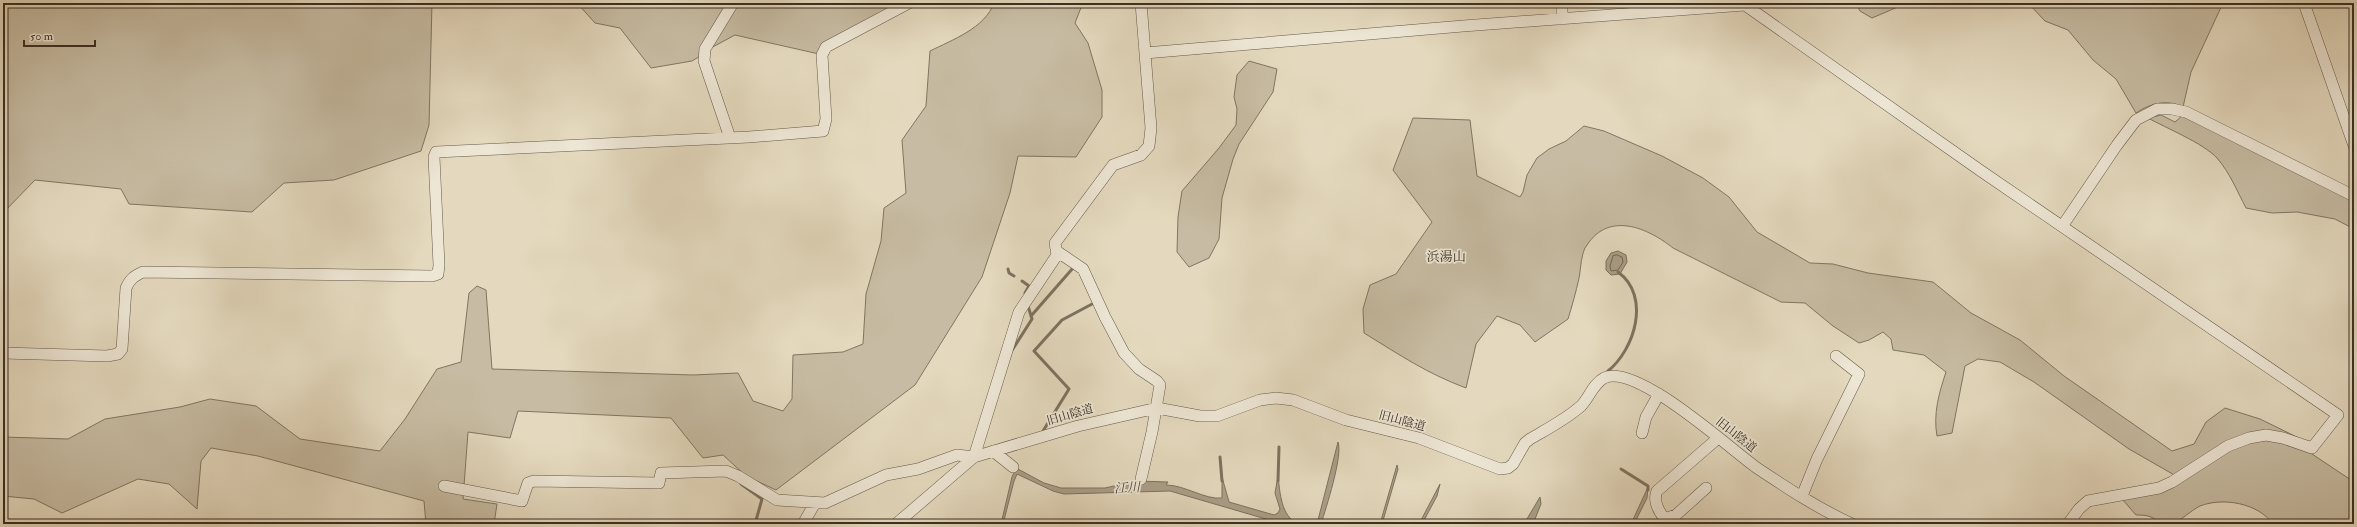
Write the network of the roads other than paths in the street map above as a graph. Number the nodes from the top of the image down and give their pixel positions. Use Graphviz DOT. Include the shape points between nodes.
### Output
graph roads {
  1 [pos="733,3"];
  2 [pos="909,3"];
  3 [pos="1142,3"];
  4 [pos="1562,3"];
  5 [pos="2304,3"];
  6 [pos="1562,20"];
  7 [pos="1145,53"];
  8 [pos="730,138"];
  9 [pos="2354,146"];
  10 [pos="2354,196"];
  11 [pos="2063,225"];
  12 [pos="1058,252"];
  13 [pos="3,353"];
  14 [pos="1836,356"];
  15 [pos="1659,394"];
  16 [pos="1157,408"];
  17 [pos="1642,433"];
  18 [pos="1718,439"];
  19 [pos="993,451"];
  20 [pos="974,457"];
  21 [pos="1013,467"];
  22 [pos="1141,479"];
  23 [pos="444,486"];
  24 [pos="1706,488"];
  25 [pos="1802,496"];
  26 [pos="815,503"];
  27 [pos="803,524"];
  28 [pos="896,524"];
  29 [pos="1852,524"];
  30 [pos="2068,524"];
  1 -- 8 [label="street" via="705,49 704,61"];
  2 -- 8 [label="street" via="826,47 822,55 826,119 823,131"];
  3 -- 7 [label="street"];
  4 -- 6 [label="street"];
  5 -- 9 [label="street"];
  6 -- 7 [label="street"];
  6 -- 11 [label="street" via="1745,5 1981,171"];
  7 -- 12 [label="street" via="1151,128 1149,146 1141,155 1112,165 1055,243"];
  8 -- 13 [label="street" via="436,152 434,157 440,266 438,274 385,276 143,272 135,276 126,288 122,349 118,354 107,356"];
  10 -- 11 [label="street" via="2186,112 2157,109 2136,120"];
  11 -- 30 [label="street" via="2338,415 2312,448 2266,435 2249,438 2228,446 2159,488 2088,501 2078,509"];
  12 -- 16 [label="street" via="1083,269 1124,353 1160,385"];
  12 -- 20 [label="street" via="1019,312"];
  14 -- 25 [label="street" via="1858,374"];
  15 -- 16 [label="street, 旧山陰道" via="1626,378 1604,378 1582,405 1564,420 1530,439 1513,464 1500,469 1419,438 1346,420 1293,400 1260,400 1216,416 1200,416"];
  15 -- 17 [label="street" via="1646,417"];
  15 -- 18 [label="street, 旧山陰道"];
  16 -- 19 [label="street, 旧山陰道" via="1085,424"];
  16 -- 22 [label="street"];
  18 -- 24 [label="street" via="1657,491 1655,496 1661,514 1665,519 1676,515"];
  18 -- 25 [label="street, 旧山陰道" via="1762,472"];
  19 -- 20 [label="street, 旧山陰道"];
  19 -- 21 [label="street"];
  20 -- 26 [label="street" via="957,455 918,469 886,475 830,502"];
  20 -- 28 [label="street, 旧山陰道"];
  23 -- 26 [label="street" via="522,501 528,483 534,481 659,483 661,473 726,471 777,500"];
  25 -- 29 [label="street, 旧山陰道"];
  26 -- 27 [label="street"];
}
